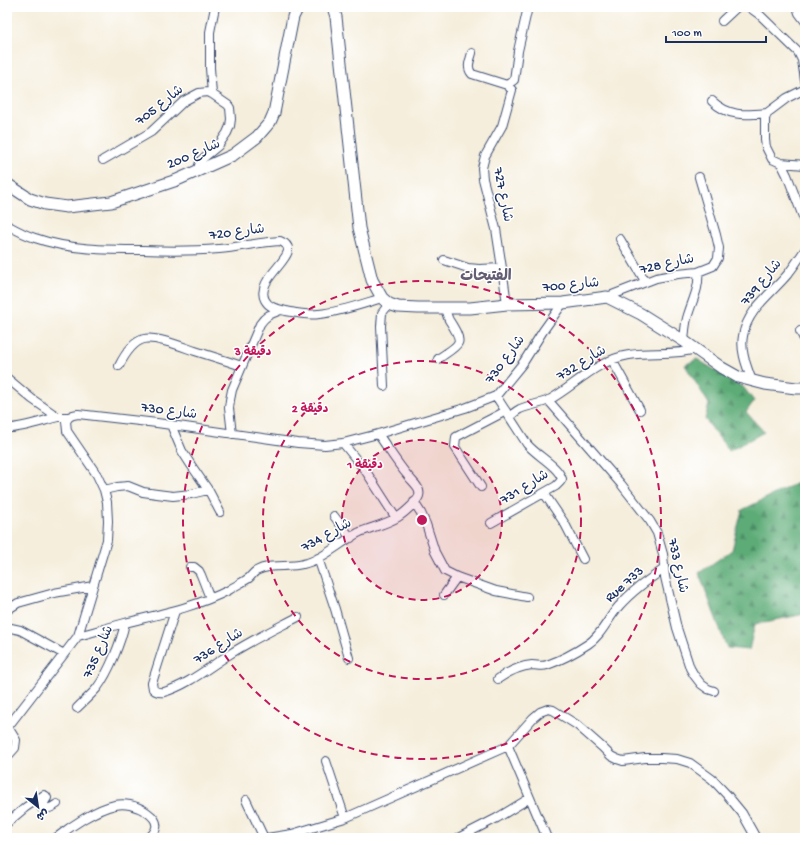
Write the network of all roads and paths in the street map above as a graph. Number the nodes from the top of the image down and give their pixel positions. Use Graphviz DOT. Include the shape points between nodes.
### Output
graph roads {
  1 [pos="215,7"];
  2 [pos="298,7"];
  3 [pos="332,7"];
  4 [pos="528,7"];
  5 [pos="737,7"];
  6 [pos="749,7"];
  7 [pos="797,7"];
  8 [pos="722,21"];
  9 [pos="805,21"];
  10 [pos="472,53"];
  11 [pos="805,81"];
  12 [pos="507,85"];
  13 [pos="805,89"];
  14 [pos="212,94"];
  15 [pos="712,101"];
  16 [pos="767,113"];
  17 [pos="103,160"];
  18 [pos="781,163"];
  19 [pos="805,165"];
  20 [pos="197,171"];
  21 [pos="699,177"];
  22 [pos="7,184"];
  23 [pos="805,222"];
  24 [pos="7,227"];
  25 [pos="620,239"];
  26 [pos="805,250"];
  27 [pos="444,260"];
  28 [pos="502,268"];
  29 [pos="698,272"];
  30 [pos="646,281"];
  31 [pos="607,297"];
  32 [pos="386,301"];
  33 [pos="563,303"];
  34 [pos="507,304"];
  35 [pos="445,308"];
  36 [pos="281,310"];
  37 [pos="800,331"];
  38 [pos="684,341"];
  39 [pos="805,341"];
  40 [pos="696,349"];
  41 [pos="438,359"];
  42 [pos="612,360"];
  43 [pos="119,366"];
  44 [pos="242,366"];
  45 [pos="7,378"];
  46 [pos="752,381"];
  47 [pos="384,386"];
  48 [pos="805,388"];
  49 [pos="496,396"];
  50 [pos="548,400"];
  51 [pos="640,410"];
  52 [pos="508,414"];
  53 [pos="58,417"];
  54 [pos="69,417"];
  55 [pos="171,425"];
  56 [pos="8,428"];
  57 [pos="232,434"];
  58 [pos="378,434"];
  59 [pos="343,443"];
  60 [pos="481,487"];
  61 [pos="104,490"];
  62 [pos="208,490"];
  63 [pos="544,493"];
  64 [pos="414,502"];
  65 [pos="220,512"];
  66 [pos="334,516"];
  67 [pos="396,518"];
  68 [pos="491,523"];
  69 [pos="351,538"];
  70 [pos="318,558"];
  71 [pos="583,559"];
  72 [pos="190,567"];
  73 [pos="664,569"];
  74 [pos="457,577"];
  75 [pos="93,586"];
  76 [pos="444,595"];
  77 [pos="526,596"];
  78 [pos="210,598"];
  79 [pos="7,610"];
  80 [pos="175,611"];
  81 [pos="298,617"];
  82 [pos="125,623"];
  83 [pos="7,629"];
  84 [pos="78,636"];
  85 [pos="64,654"];
  86 [pos="349,658"];
  87 [pos="498,679"];
  88 [pos="714,692"];
  89 [pos="77,708"];
  90 [pos="8,728"];
  91 [pos="508,746"];
  92 [pos="7,757"];
  93 [pos="326,761"];
  94 [pos="530,798"];
  95 [pos="246,800"];
  96 [pos="57,804"];
  97 [pos="344,818"];
  98 [pos="7,823"];
  99 [pos="56,838"];
  100 [pos="149,838"];
  101 [pos="265,838"];
  102 [pos="458,838"];
  103 [pos="547,838"];
  104 [pos="756,838"];
  1 -- 14 [label="street" via="210,32"];
  2 -- 20 [label="main road, شارع 200" via="293,17 270,122 257,137 233,155"];
  3 -- 32 [label="main road" via="336,17 359,228 372,280"];
  4 -- 12 [label="street" via="514,80"];
  5 -- 8 [label="street"];
  6 -- 11 [label="street" via="798,52 802,60"];
  7 -- 9 [label="street" via="798,13"];
  10 -- 12 [label="street" via="469,68 472,74"];
  12 -- 28 [label="street, شارع 727" via="512,90 504,121 485,156 482,168"];
  13 -- 16 [label="street" via="787,98"];
  14 -- 17 [label="street, شارع 705" via="199,93 184,101 150,132"];
  14 -- 20 [label="street" via="230,108 230,126 218,146 201,160"];
  15 -- 16 [label="street" via="718,107 734,114"];
  16 -- 18 [label="street" via="766,147 772,159"];
  18 -- 19 [label="street"];
  18 -- 23 [label="street"];
  20 -- 22 [label="main road, شارع 200" via="111,202 67,207 30,199"];
  21 -- 29 [label="street, شارع 728" via="719,248 718,258 713,266"];
  24 -- 36 [label="street, شارع 720" via="50,242 119,250 219,249 280,241 287,245 288,254 265,283 263,294 269,305"];
  25 -- 30 [label="street"];
  26 -- 46 [label="street, شارع 739" via="788,274 755,308 745,327 742,346"];
  27 -- 28 [label="street" via="468,268"];
  28 -- 34 [label="street, شارع 727"];
  29 -- 30 [label="street, شارع 728"];
  29 -- 38 [label="street" via="698,286 687,316"];
  30 -- 31 [label="street, شارع 728"];
  31 -- 33 [label="main road, شارع 700"];
  31 -- 38 [label="main road, شارع 700" via="641,314"];
  32 -- 35 [label="main road, شارع 700" via="398,307"];
  32 -- 36 [label="street, شارع 720" via="318,315"];
  32 -- 47 [label="street" via="381,326"];
  33 -- 34 [label="main road, شارع 700"];
  33 -- 49 [label="street, شارع 730" via="523,363"];
  34 -- 35 [label="main road, شارع 700"];
  35 -- 41 [label="street" via="459,341"];
  36 -- 44 [label="street" via="270,314 260,324"];
  37 -- 39 [label="street"];
  38 -- 40 [label="main road, شارع 700"];
  40 -- 42 [label="street, شارع 732" via="678,353 630,354"];
  40 -- 46 [label="main road, شارع 700" via="722,368"];
  42 -- 50 [label="street, شارع 732" via="589,372"];
  42 -- 51 [label="street"];
  43 -- 44 [label="street" via="133,346 142,339 152,338"];
  44 -- 57 [label="street" via="230,400"];
  45 -- 53 [label="street"];
  46 -- 48 [label="main road, شارع 700"];
  49 -- 52 [label="street, شارع 731"];
  49 -- 58 [label="street, شارع 730"];
  50 -- 52 [label="street, شارع 732"];
  50 -- 73 [label="street, شارع 733" via="621,484 650,522 657,533"];
  52 -- 60 [label="street, شارع 732" via="456,437 455,446"];
  52 -- 63 [label="street, شارع 731" via="532,449 552,466 562,479"];
  53 -- 54 [label="street, شارع 730"];
  53 -- 56 [label="street"];
  54 -- 55 [label="street, شارع 730" via="78,414"];
  54 -- 61 [label="street" via="66,431 97,475"];
  55 -- 57 [label="street, شارع 730"];
  55 -- 62 [label="street" via="182,451"];
  57 -- 59 [label="street, شارع 730" via="298,443"];
  58 -- 59 [label="street, شارع 730"];
  58 -- 64 [label="street" via="418,488 419,497"];
  59 -- 67 [label="street" via="367,473"];
  61 -- 62 [label="street" via="128,486 143,492 173,496"];
  61 -- 75 [label="street" via="108,521 107,540"];
  62 -- 65 [label="street"];
  63 -- 68 [label="street, شارع 731"];
  63 -- 71 [label="street" via="566,524"];
  64 -- 67 [label="street, شارع 734"];
  64 -- 74 [label="street" via="445,571"];
  66 -- 69 [label="street"];
  67 -- 69 [label="street, شارع 734"];
  69 -- 70 [label="street, شارع 734"];
  70 -- 78 [label="street, شارع 734" via="304,564 270,566 256,571 228,590"];
  70 -- 86 [label="street"];
  72 -- 78 [label="street" via="199,571"];
  73 -- 87 [label="street, Rue 733" via="620,604 599,634 577,651 547,665 527,666"];
  73 -- 88 [label="street, شارع 733" via="677,628 690,668 701,684"];
  74 -- 76 [label="street"];
  74 -- 77 [label="street" via="496,591"];
  75 -- 79 [label="street" via="18,603"];
  75 -- 84 [label="street"];
  78 -- 80 [label="street, شارع 734"];
  80 -- 81 [label="street, شارع 736" via="152,683 153,689 158,692 188,681 252,641"];
  80 -- 82 [label="street, شارع 734"];
  82 -- 84 [label="street, شارع 734"];
  82 -- 89 [label="street, شارع 735" via="106,674 92,694"];
  83 -- 85 [label="street" via="20,630"];
  84 -- 85 [label="street"];
  85 -- 90 [label="street"];
  90 -- 92 [label="street" via="16,740 15,748"];
  91 -- 94 [label="street"];
  91 -- 97 [label="street"];
  91 -- 104 [label="street" via="540,712 552,710 576,725 617,759 661,758 690,763 712,779 728,796 742,813"];
  93 -- 97 [label="street"];
  94 -- 102 [label="street"];
  94 -- 103 [label="street"];
  95 -- 101 [label="street"];
  96 -- 98 [label="street" via="50,808 42,808 47,798 44,795"];
  97 -- 101 [label="street" via="292,834"];
  99 -- 100 [label="street" via="100,810 122,804 145,811 154,819 156,828"];
}
